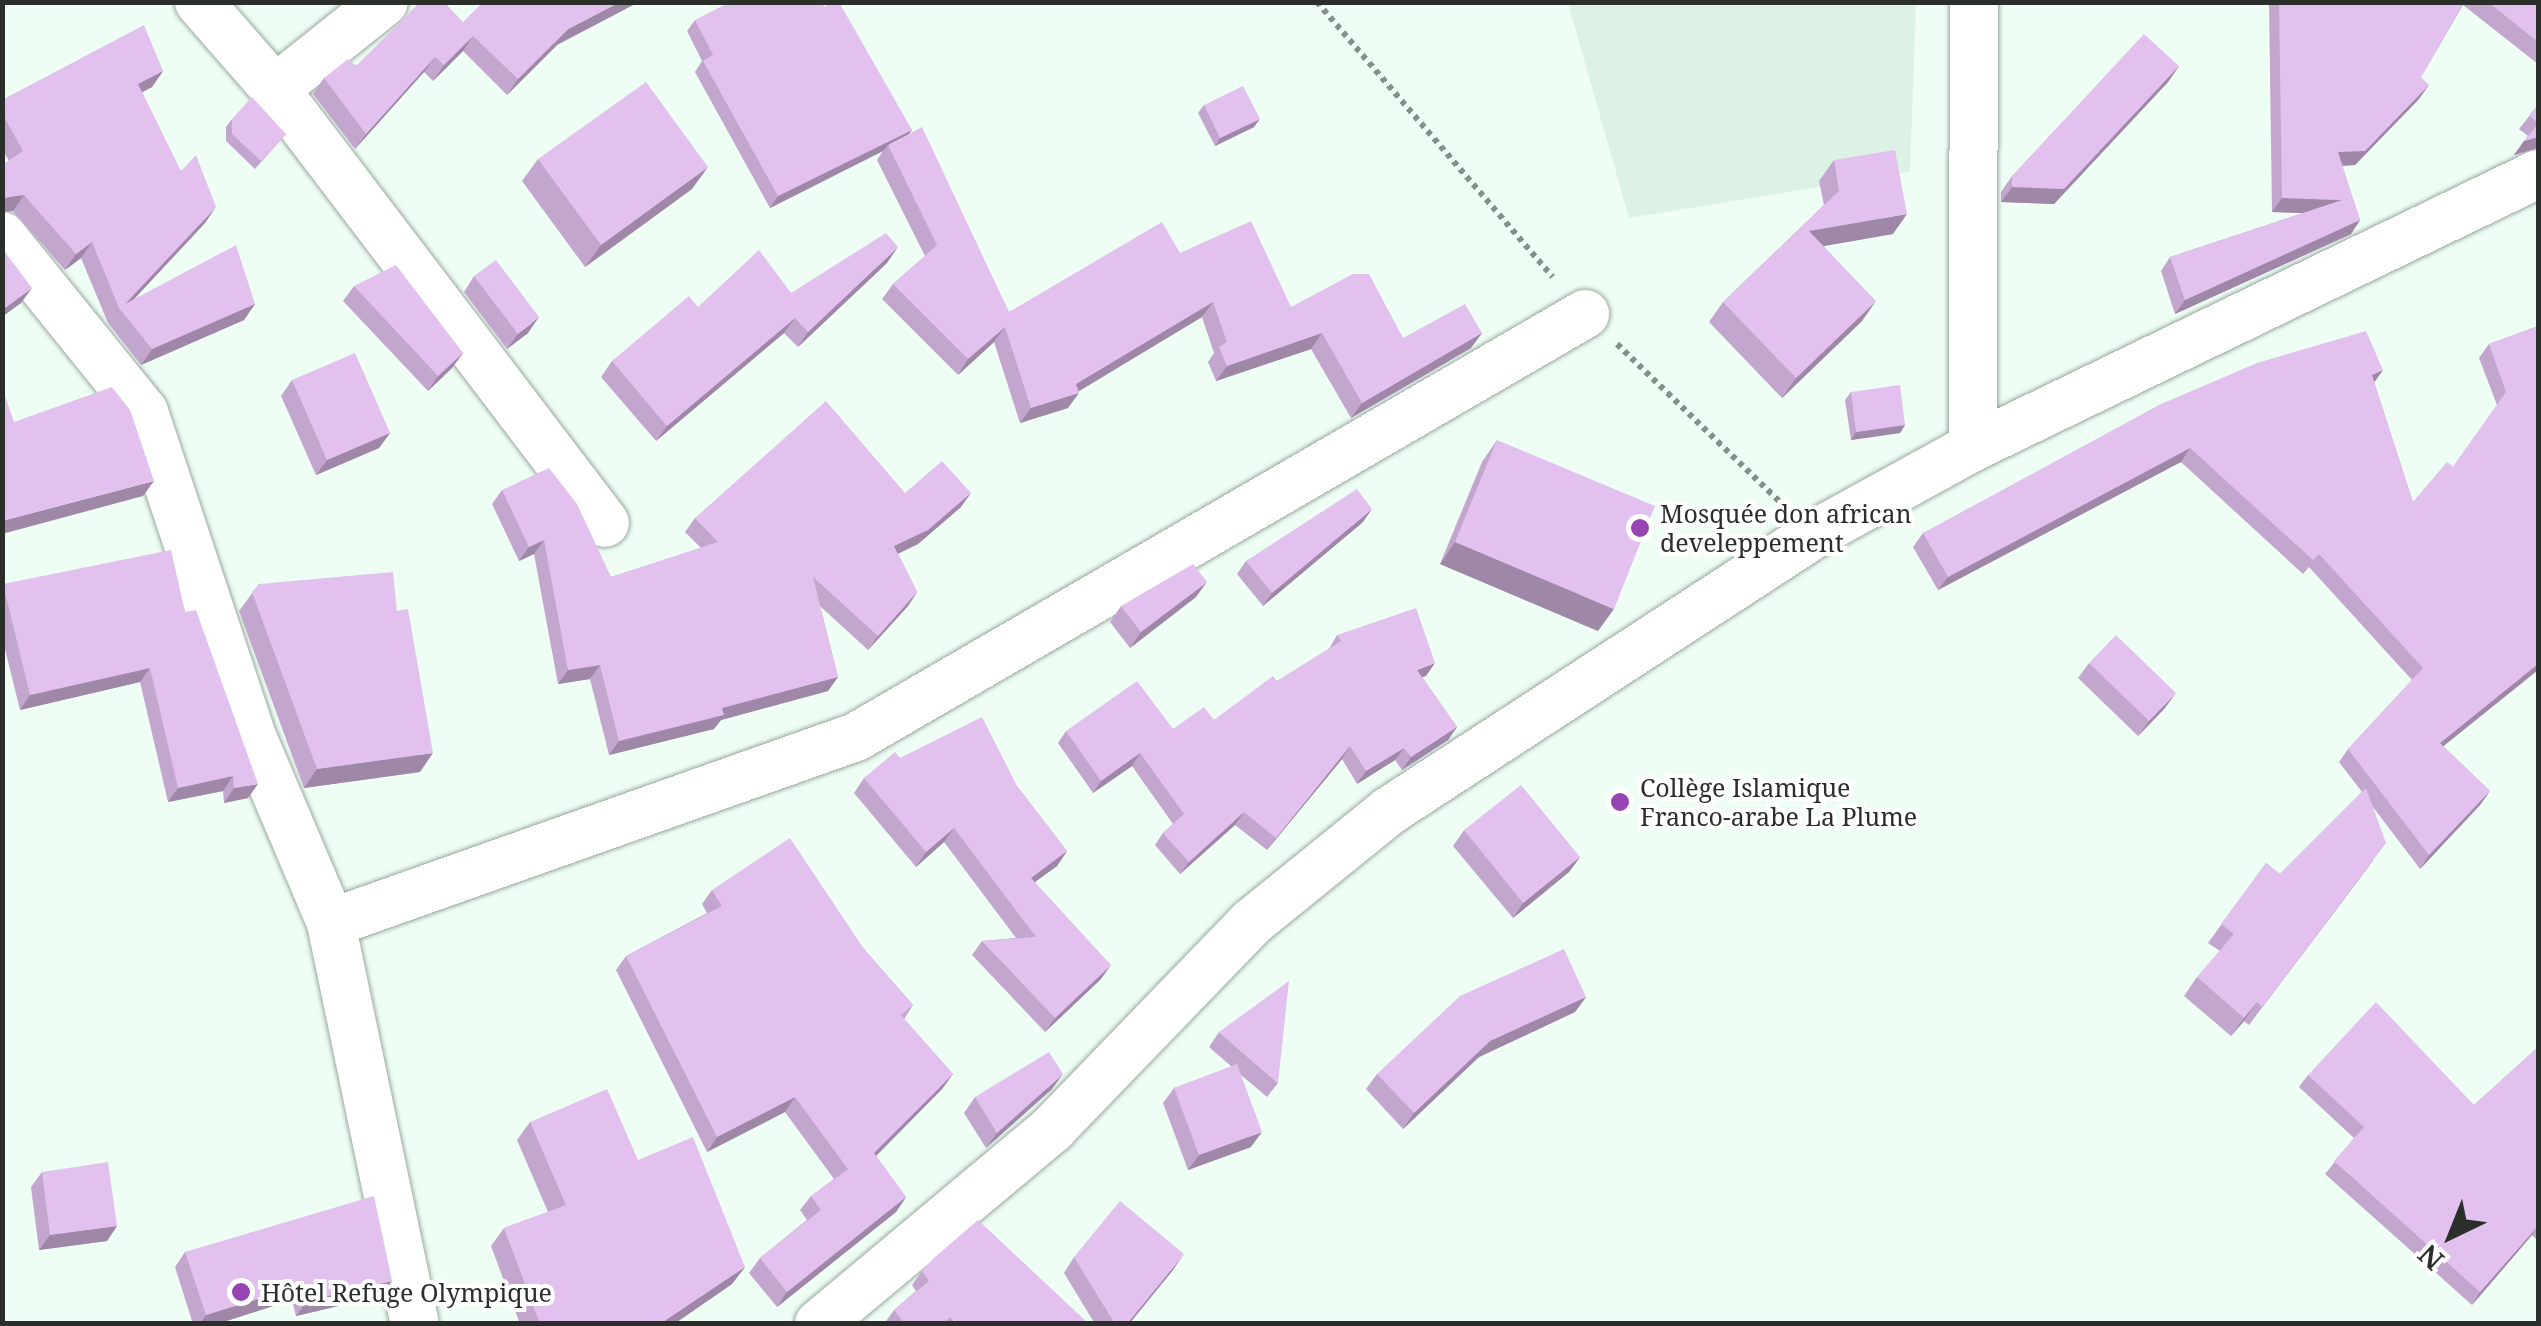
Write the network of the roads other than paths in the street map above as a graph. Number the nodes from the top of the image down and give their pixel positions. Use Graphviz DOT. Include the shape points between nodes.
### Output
graph roads {
  1 [pos="200,2"];
  2 [pos="384,2"];
  3 [pos="1974,2"];
  4 [pos="275,89"];
  5 [pos="2538,174"];
  6 [pos="2,236"];
  7 [pos="1585,314"];
  8 [pos="1972,446"];
  9 [pos="605,523"];
  10 [pos="331,922"];
  11 [pos="415,1324"];
  12 [pos="819,1324"];
  1 -- 4 [label="street"];
  2 -- 4 [label="street"];
  3 -- 8 [label="street"];
  4 -- 9 [label="street"];
  5 -- 8 [label="street"];
  6 -- 10 [label="street" via="144,412 253,739"];
  7 -- 10 [label="street" via="856,737"];
  8 -- 12 [label="street" via="1813,534 1389,811 1252,922 1053,1128"];
  10 -- 11 [label="street"];
}
